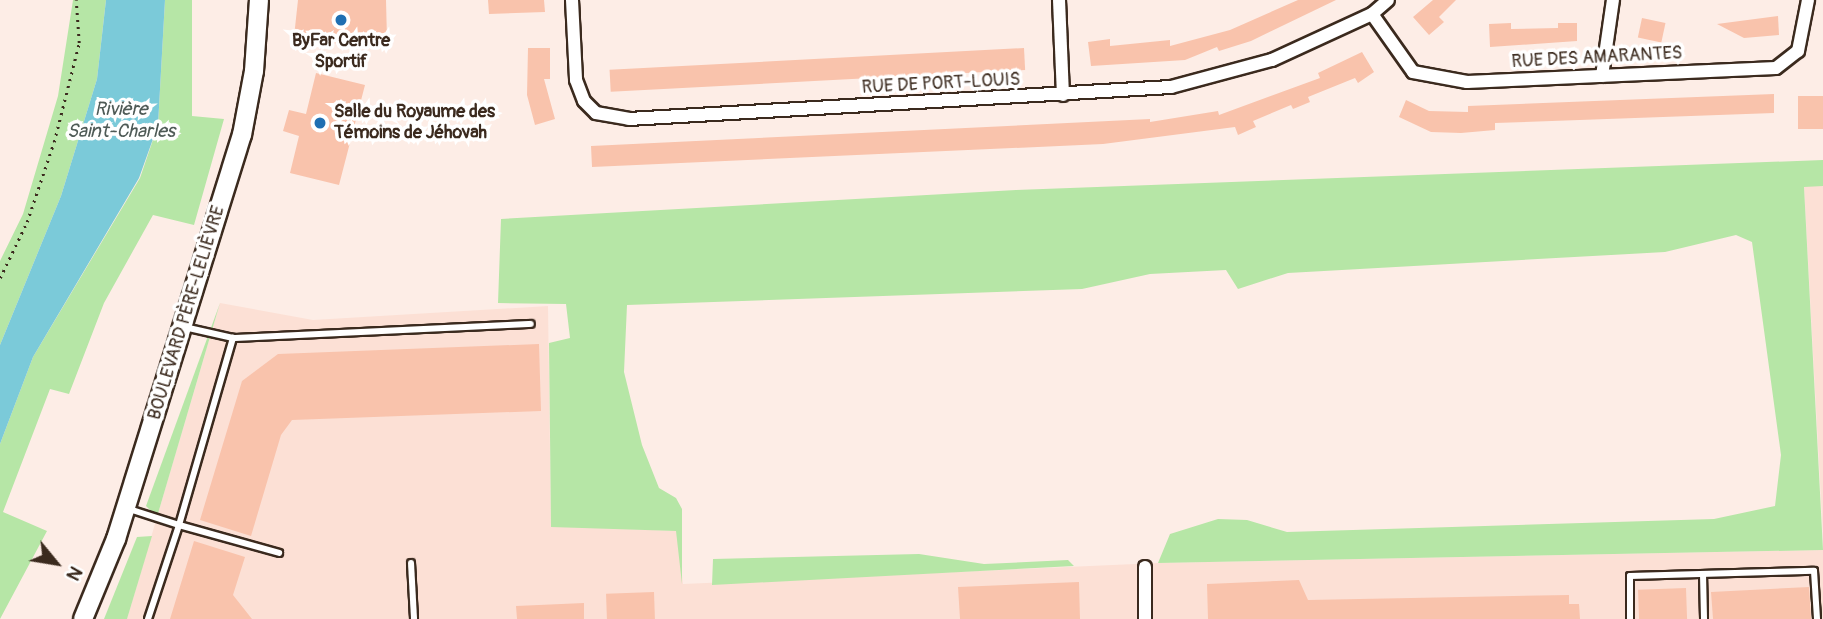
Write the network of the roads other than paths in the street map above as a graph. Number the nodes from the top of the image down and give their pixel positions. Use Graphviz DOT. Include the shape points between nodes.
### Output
graph roads {
  1 [pos="260,0"];
  2 [pos="572,0"];
  3 [pos="1059,0"];
  4 [pos="1388,0"];
  5 [pos="1613,0"];
  6 [pos="1808,0"];
  7 [pos="1372,14"];
  8 [pos="1602,76"];
  9 [pos="1063,95"];
  10 [pos="531,324"];
  11 [pos="182,327"];
  12 [pos="233,338"];
  13 [pos="126,508"];
  14 [pos="179,525"];
  15 [pos="279,553"];
  16 [pos="411,563"];
  17 [pos="1145,567"];
  18 [pos="1703,573"];
  19 [pos="83,619"];
  20 [pos="148,619"];
  21 [pos="414,619"];
  22 [pos="1146,619"];
  23 [pos="1630,619"];
  24 [pos="1704,619"];
  25 [pos="1817,619"];
  1 -- 11 [label="main road, BOULEVARD PÈRE-LELIÈVRE" via="244,127"];
  2 -- 9 [label="street, RUE DE PORT-LOUIS" via="576,80 584,101 610,117"];
  3 -- 9 [label="street"];
  4 -- 7 [label="street, RUE DE PORT-LOUIS"];
  5 -- 8 [label="street"];
  6 -- 8 [label="street, RUE DES AMARANTES" via="1797,51 1776,68"];
  7 -- 8 [label="street, RUE DES AMARANTES" via="1413,72 1434,79 1467,82"];
  7 -- 9 [label="street, RUE DE PORT-LOUIS" via="1272,60 1223,76 1126,93"];
  10 -- 12 [label="lane"];
  11 -- 12 [label="lane"];
  11 -- 13 [label="main road, BOULEVARD PÈRE-LELIÈVRE"];
  12 -- 14 [label="lane"];
  13 -- 14 [label="lane"];
  13 -- 19 [label="main road, BOULEVARD PÈRE-LELIÈVRE"];
  14 -- 15 [label="lane"];
  14 -- 20 [label="lane"];
  16 -- 21 [label="lane"];
  17 -- 22 [label="street"];
  18 -- 23 [label="lane" via="1630,576"];
  18 -- 24 [label="lane"];
  18 -- 25 [label="lane" via="1814,571"];
}
